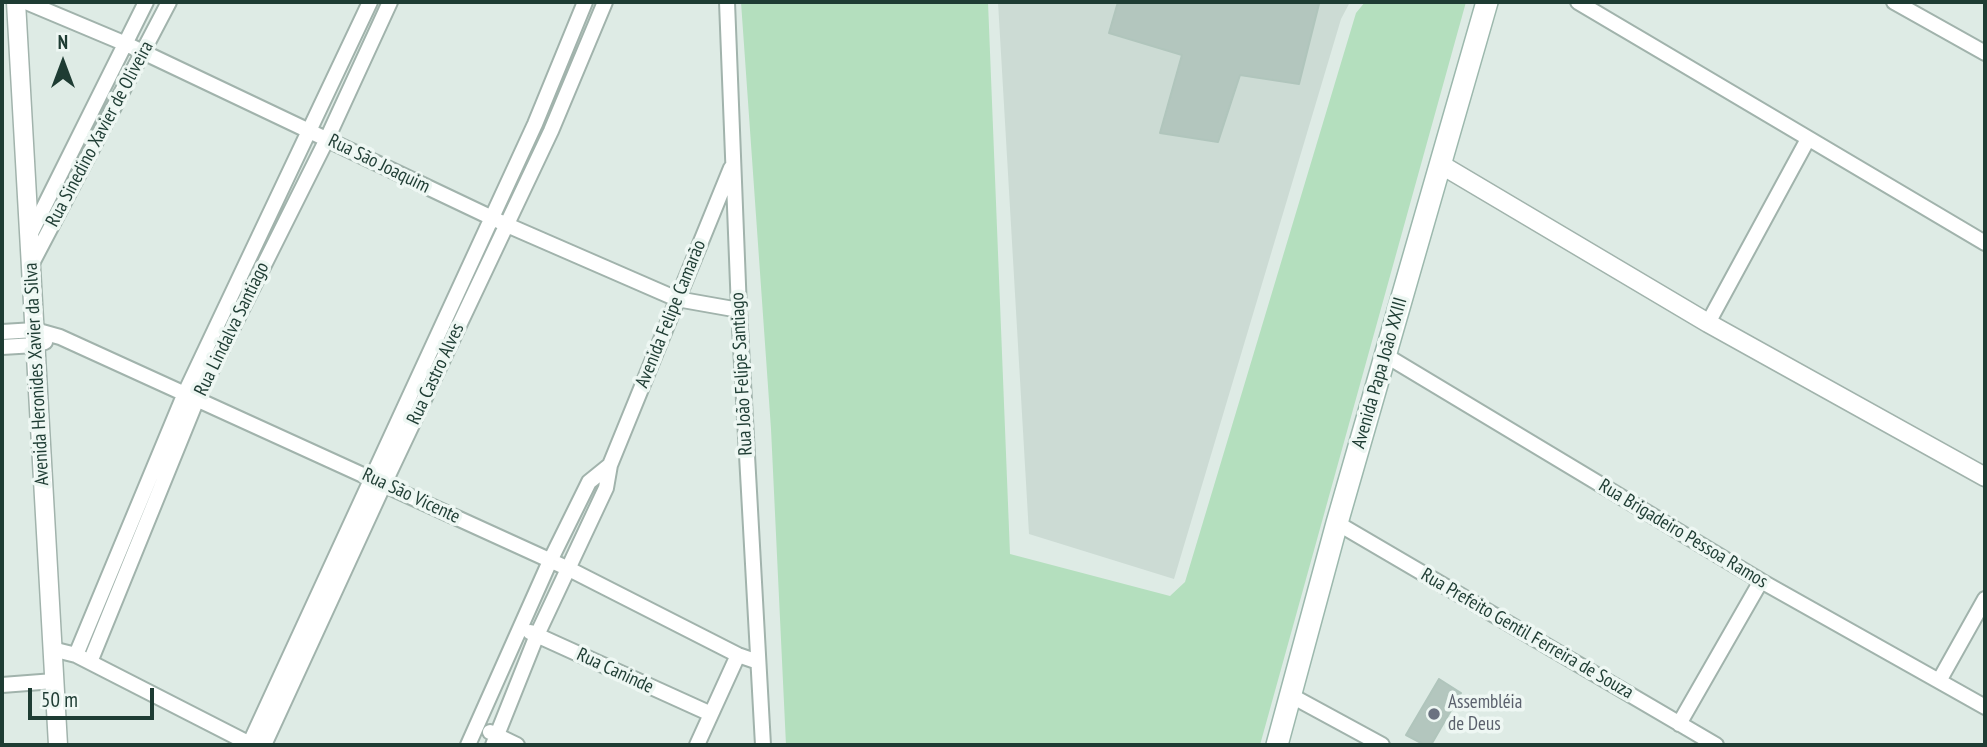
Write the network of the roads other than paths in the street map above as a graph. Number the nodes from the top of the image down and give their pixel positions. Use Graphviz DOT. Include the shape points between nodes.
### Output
graph roads {
  1 [pos="146,2"];
  2 [pos="169,2"];
  3 [pos="370,2"];
  4 [pos="390,2"];
  5 [pos="585,2"];
  6 [pos="604,2"];
  7 [pos="725,2"];
  8 [pos="1487,2"];
  9 [pos="1578,2"];
  10 [pos="1894,2"];
  11 [pos="15,7"];
  12 [pos="126,44"];
  13 [pos="144,53"];
  14 [pos="1985,53"];
  15 [pos="535,124"];
  16 [pos="311,131"];
  17 [pos="551,131"];
  18 [pos="327,139"];
  19 [pos="1808,139"];
  20 [pos="733,163"];
  21 [pos="1440,164"];
  22 [pos="492,218"];
  23 [pos="507,225"];
  24 [pos="29,236"];
  25 [pos="1985,243"];
  26 [pos="31,265"];
  27 [pos="677,299"];
  28 [pos="738,310"];
  29 [pos="1708,323"];
  30 [pos="2,332"];
  31 [pos="35,338"];
  32 [pos="2,347"];
  33 [pos="1385,355"];
  34 [pos="191,396"];
  35 [pos="610,465"];
  36 [pos="1985,477"];
  37 [pos="378,481"];
  38 [pos="1337,523"];
  39 [pos="550,561"];
  40 [pos="569,569"];
  41 [pos="1761,581"];
  42 [pos="1985,599"];
  43 [pos="520,627"];
  44 [pos="537,635"];
  45 [pos="52,649"];
  46 [pos="738,655"];
  47 [pos="83,659"];
  48 [pos="758,662"];
  49 [pos="54,681"];
  50 [pos="1939,681"];
  51 [pos="2,685"];
  52 [pos="1290,695"];
  53 [pos="1985,707"];
  54 [pos="711,714"];
  55 [pos="1679,724"];
  56 [pos="478,726"];
  57 [pos="495,741"];
  58 [pos="58,745"];
  59 [pos="254,745"];
  60 [pos="468,745"];
  61 [pos="517,745"];
  62 [pos="696,745"];
  63 [pos="763,745"];
  64 [pos="1277,745"];
  65 [pos="1382,745"];
  66 [pos="1716,745"];
  1 -- 12 [label="street, Rua Sinedino Xavier de Oliveira"];
  2 -- 13 [label="street, Rua Sinedino Xavier de Oliveira"];
  3 -- 16 [label="street, Rua Lindalva Santiago"];
  4 -- 18 [label="street, Rua Lindalva Santiago"];
  5 -- 15 [label="street, Rua Castro Alves"];
  6 -- 17 [label="street, Rua Castro Alves"];
  7 -- 20 [label="street, Rua João Felipe Santiago"];
  8 -- 21 [label="main road, Avenida Papa João XXIII"];
  9 -- 19 [label="street"];
  10 -- 14 [label="street"];
  11 -- 12 [label="street, Rua São Joaquim"];
  11 -- 24 [label="street, Avenida Heronides Xavier da Silva"];
  12 -- 13 [label="street, Rua São Joaquim"];
  12 -- 24 [label="street, Rua Sinedino Xavier de Oliveira"];
  13 -- 16 [label="street, Rua São Joaquim"];
  13 -- 26 [label="street, Rua Sinedino Xavier de Oliveira"];
  15 -- 17 [label="street"];
  15 -- 22 [label="street, Rua Castro Alves"];
  16 -- 18 [label="street, Rua São Joaquim"];
  16 -- 34 [label="street, Rua Lindalva Santiago"];
  17 -- 23 [label="street, Rua Castro Alves"];
  18 -- 22 [label="street, Rua São Joaquim"];
  18 -- 34 [label="street, Rua Lindalva Santiago"];
  19 -- 25 [label="street"];
  19 -- 29 [label="street"];
  20 -- 27 [label="street, Avenida Felipe Camarão"];
  20 -- 28 [label="street, Rua João Felipe Santiago"];
  21 -- 29 [label="street"];
  21 -- 33 [label="main road, Avenida Papa João XXIII"];
  22 -- 23 [label="street, Rua São Joaquim"];
  22 -- 37 [label="street, Rua Castro Alves"];
  23 -- 27 [label="street, Rua São Joaquim"];
  23 -- 37 [label="street, Rua Castro Alves"];
  24 -- 26 [label="street, Avenida Heronides Xavier da Silva"];
  26 -- 31 [label="street, Avenida Heronides Xavier da Silva"];
  27 -- 28 [label="street, Rua São Joaquim"];
  27 -- 35 [label="street, Avenida Felipe Camarão"];
  28 -- 48 [label="street, Rua João Felipe Santiago"];
  29 -- 36 [label="street"];
  30 -- 31 [label="street"];
  31 -- 32 [label="street"];
  31 -- 34 [label="street, Rua São Vicente" via="60,337"];
  31 -- 45 [label="street, Avenida Heronides Xavier da Silva"];
  33 -- 38 [label="main road, Avenida Papa João XXIII"];
  33 -- 41 [label="street, Rua Brigadeiro Pessoa Ramos"];
  34 -- 37 [label="street, Rua São Vicente"];
  34 -- 47 [label="street, Rua Lindalva Santiago"];
  35 -- 39 [label="street, Avenida Felipe Camarão" via="589,482"];
  35 -- 40 [label="street, Avenida Felipe Camarão" via="606,488"];
  37 -- 39 [label="street, Rua São Vicente"];
  37 -- 59 [label="street, Rua Castro Alves"];
  38 -- 52 [label="main road, Avenida Papa João XXIII"];
  38 -- 55 [label="street, Rua Prefeito Gentil Ferreira de Souza"];
  39 -- 40 [label="street, Rua São Vicente"];
  39 -- 43 [label="street, Avenida Felipe Camarão"];
  40 -- 44 [label="street, Avenida Felipe Camarão"];
  40 -- 46 [label="street, Rua São Vicente"];
  41 -- 50 [label="street, Rua Brigadeiro Pessoa Ramos"];
  41 -- 55 [label="street"];
  42 -- 50 [label="street"];
  43 -- 44 [label="street, Rua Caninde"];
  43 -- 56 [label="street, Avenida Felipe Camarão"];
  44 -- 54 [label="street, Rua Caninde"];
  44 -- 57 [label="street, Avenida Felipe Camarão"];
  45 -- 47 [label="street"];
  45 -- 49 [label="street, Avenida Heronides Xavier da Silva"];
  46 -- 48 [label="street, Rua São Vicente"];
  46 -- 54 [label="street"];
  47 -- 59 [label="street"];
  48 -- 63 [label="street, Rua João Felipe Santiago"];
  49 -- 51 [label="street"];
  49 -- 58 [label="street, Avenida Heronides Xavier da Silva"];
  50 -- 53 [label="street, Rua Brigadeiro Pessoa Ramos"];
  52 -- 64 [label="main road, Avenida Papa João XXIII"];
  52 -- 65 [label="street"];
  54 -- 62 [label="street"];
  55 -- 66 [label="street, Rua Prefeito Gentil Ferreira de Souza"];
  56 -- 57 [label="street"];
  56 -- 60 [label="street, Avenida Felipe Camarão"];
  57 -- 61 [label="street"];
}
